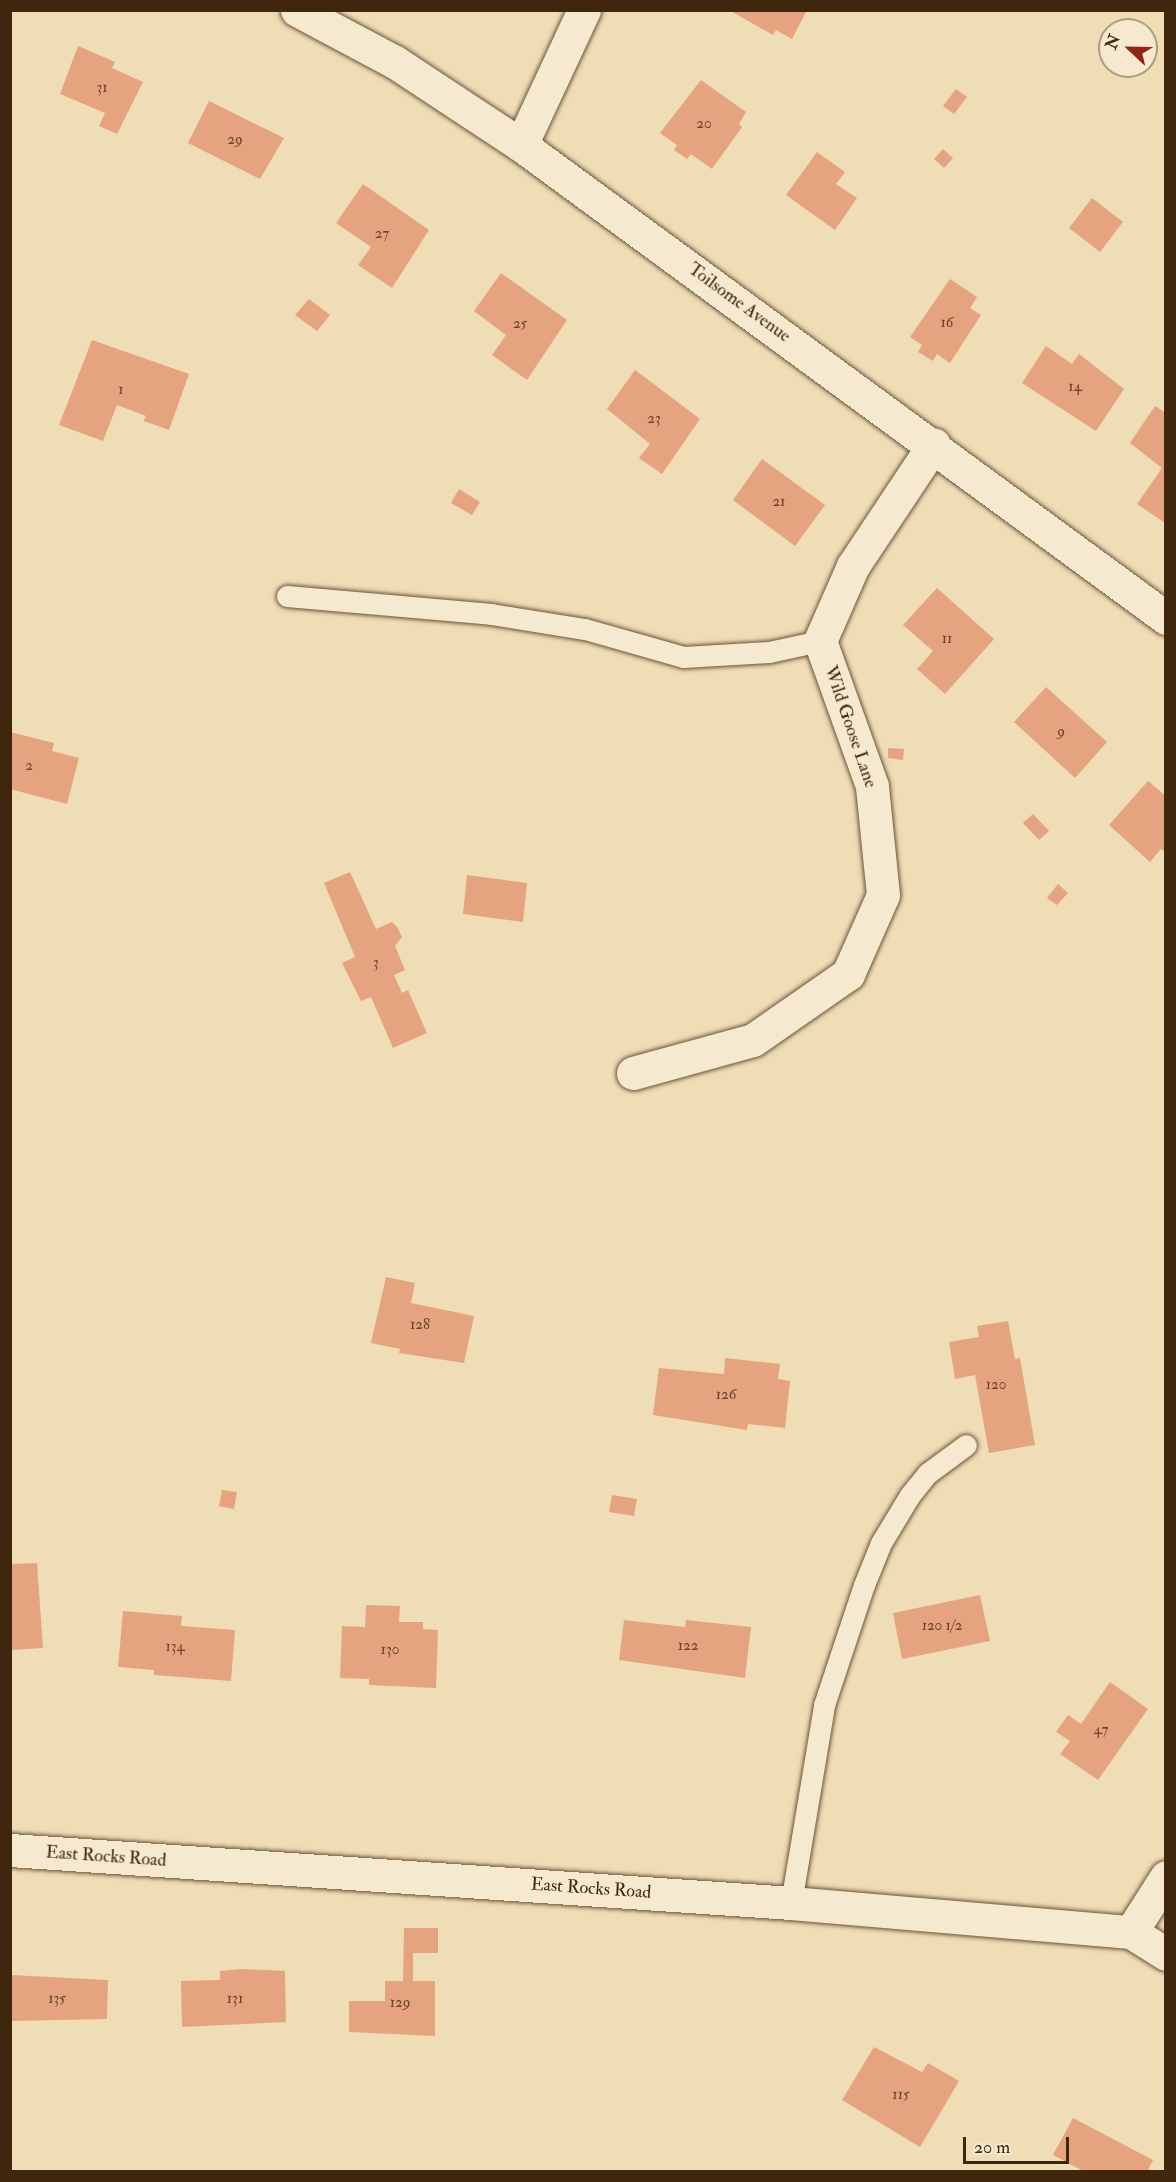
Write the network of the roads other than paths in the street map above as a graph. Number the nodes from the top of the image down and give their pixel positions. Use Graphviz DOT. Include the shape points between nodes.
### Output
graph roads {
  1 [pos="297,10"];
  2 [pos="584,10"];
  3 [pos="521,145"];
  4 [pos="934,444"];
  5 [pos="287,596"];
  6 [pos="1166,618"];
  7 [pos="820,641"];
  8 [pos="633,1073"];
  9 [pos="966,1445"];
  10 [pos="10,1850"];
  11 [pos="1166,1876"];
  12 [pos="791,1903"];
  13 [pos="1131,1932"];
  14 [pos="1166,1954"];
  1 -- 3 [label="street, Toilsome Avenue" via="395,62"];
  2 -- 3 [label="street"];
  3 -- 4 [label="street, Toilsome Avenue"];
  4 -- 6 [label="street, Toilsome Avenue"];
  4 -- 7 [label="street" via="853,566"];
  5 -- 7 [label="lane" via="491,614 585,629 683,657 769,651"];
  7 -- 8 [label="street, Wild Goose Lane" via="872,786 883,895 848,974 753,1040"];
  9 -- 12 [label="lane" via="928,1473 910,1495 881,1543 864,1585 824,1705"];
  10 -- 12 [label="street, East Rocks Road"];
  11 -- 13 [label="street"];
  12 -- 13 [label="street, East Rocks Road"];
  13 -- 14 [label="street, East Rocks Road"];
}
